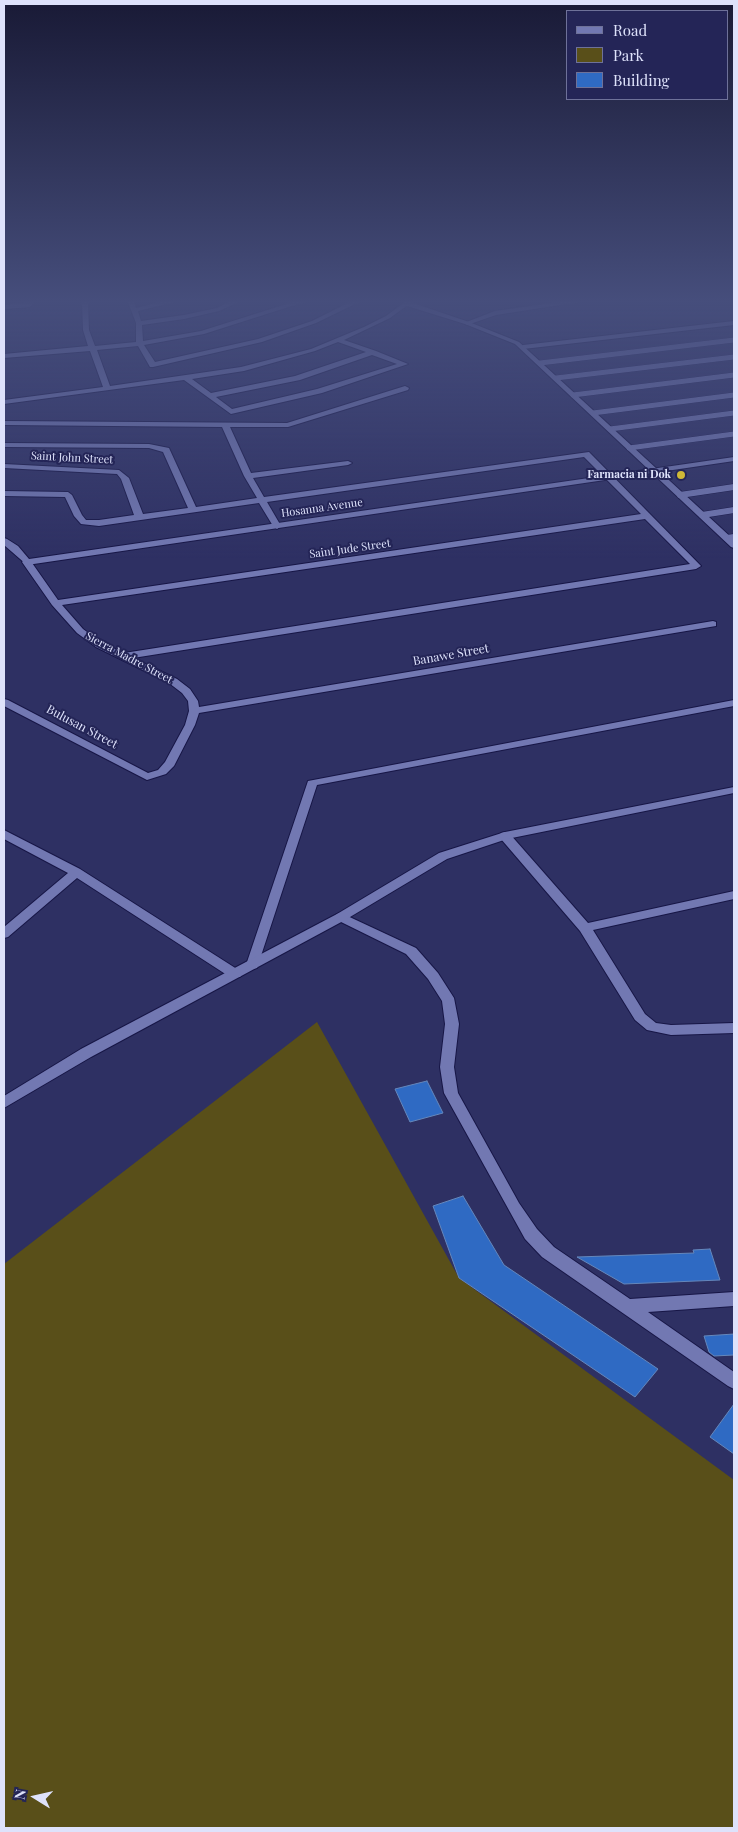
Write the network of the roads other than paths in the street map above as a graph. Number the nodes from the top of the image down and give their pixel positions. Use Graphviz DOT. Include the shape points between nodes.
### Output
graph roads {
  1 [pos="117,387"];
  2 [pos="198,387"];
  3 [pos="251,387"];
  4 [pos="330,387"];
  5 [pos="565,387"];
  6 [pos="633,387"];
  7 [pos="405,388"];
  8 [pos="107,389"];
  9 [pos="734,394"];
  10 [pos="573,395"];
  11 [pos="209,396"];
  12 [pos="4,402"];
  13 [pos="593,413"];
  14 [pos="734,413"];
  15 [pos="4,423"];
  16 [pos="225,424"];
  17 [pos="610,429"];
  18 [pos="734,434"];
  19 [pos="4,445"];
  20 [pos="629,448"];
  21 [pos="734,459"];
  22 [pos="348,463"];
  23 [pos="4,466"];
  24 [pos="653,471"];
  25 [pos="248,476"];
  26 [pos="608,477"];
  27 [pos="734,487"];
  28 [pos="4,494"];
  29 [pos="680,495"];
  30 [pos="262,499"];
  31 [pos="193,509"];
  32 [pos="734,510"];
  33 [pos="702,515"];
  34 [pos="139,516"];
  35 [pos="648,516"];
  36 [pos="277,526"];
  37 [pos="730,538"];
  38 [pos="5,542"];
  39 [pos="734,546"];
  40 [pos="27,562"];
  41 [pos="55,603"];
  42 [pos="713,624"];
  43 [pos="124,656"];
  44 [pos="4,702"];
  45 [pos="734,703"];
  46 [pos="194,711"];
  47 [pos="734,790"];
  48 [pos="4,834"];
  49 [pos="505,836"];
  50 [pos="76,872"];
  51 [pos="734,895"];
  52 [pos="341,917"];
  53 [pos="585,928"];
  54 [pos="4,934"];
  55 [pos="252,965"];
  56 [pos="235,974"];
  57 [pos="734,1028"];
  58 [pos="4,1103"];
  59 [pos="734,1299"];
  60 [pos="627,1306"];
  61 [pos="734,1381"];
  1 -- 8 [label="street"];
  2 -- 11 [label="street"];
  3 -- 11 [label="street"];
  4 -- 11 [label="street" via="231,412"];
  5 -- 10 [label="street"];
  6 -- 10 [label="lane"];
  7 -- 16 [label="street" via="288,425"];
  8 -- 12 [label="street"];
  9 -- 13 [label="lane"];
  10 -- 13 [label="street"];
  13 -- 17 [label="street"];
  14 -- 17 [label="lane"];
  15 -- 16 [label="street"];
  16 -- 25 [label="street"];
  17 -- 20 [label="street"];
  18 -- 20 [label="lane"];
  19 -- 31 [label="street" via="149,446 166,450"];
  20 -- 24 [label="street"];
  21 -- 24 [label="street, Hosanna Avenue"];
  22 -- 25 [label="street"];
  23 -- 34 [label="street, Saint John Street" via="119,472 126,478"];
  24 -- 26 [label="street, Hosanna Avenue"];
  24 -- 29 [label="street"];
  25 -- 30 [label="street"];
  26 -- 30 [label="street" via="586,454"];
  26 -- 35 [label="street"];
  26 -- 36 [label="street, Hosanna Avenue"];
  27 -- 29 [label="lane"];
  28 -- 34 [label="street" via="68,495 84,522 99,523"];
  29 -- 33 [label="street"];
  30 -- 31 [label="street"];
  30 -- 36 [label="street"];
  31 -- 34 [label="street"];
  32 -- 33 [label="lane"];
  33 -- 37 [label="street"];
  35 -- 41 [label="street, Saint Jude Street"];
  35 -- 43 [label="street" via="696,566"];
  36 -- 40 [label="street, Hosanna Avenue"];
  37 -- 39 [label="street"];
  38 -- 40 [label="street, Sierra Madre Street"];
  40 -- 41 [label="street, Sierra Madre Street"];
  41 -- 43 [label="street, Sierra Madre Street" via="80,631 99,645"];
  42 -- 46 [label="street, Banawe Street"];
  43 -- 46 [label="street, Sierra Madre Street" via="186,691 193,701"];
  44 -- 46 [label="street, Bulusan Street" via="148,777 162,772 170,764"];
  45 -- 55 [label="street" via="312,783"];
  47 -- 49 [label="street"];
  48 -- 50 [label="street"];
  49 -- 52 [label="street" via="443,856"];
  49 -- 53 [label="street"];
  50 -- 54 [label="street"];
  50 -- 56 [label="street"];
  51 -- 53 [label="street"];
  52 -- 55 [label="street"];
  52 -- 60 [label="street" via="411,950 434,976 449,1001 452,1024 447,1067 451,1093 514,1207 531,1234 548,1252"];
  53 -- 57 [label="street" via="640,1017 652,1027 671,1030"];
  55 -- 56 [label="street"];
  56 -- 58 [label="street" via="86,1053"];
  59 -- 60 [label="street"];
  60 -- 61 [label="street"];
}
